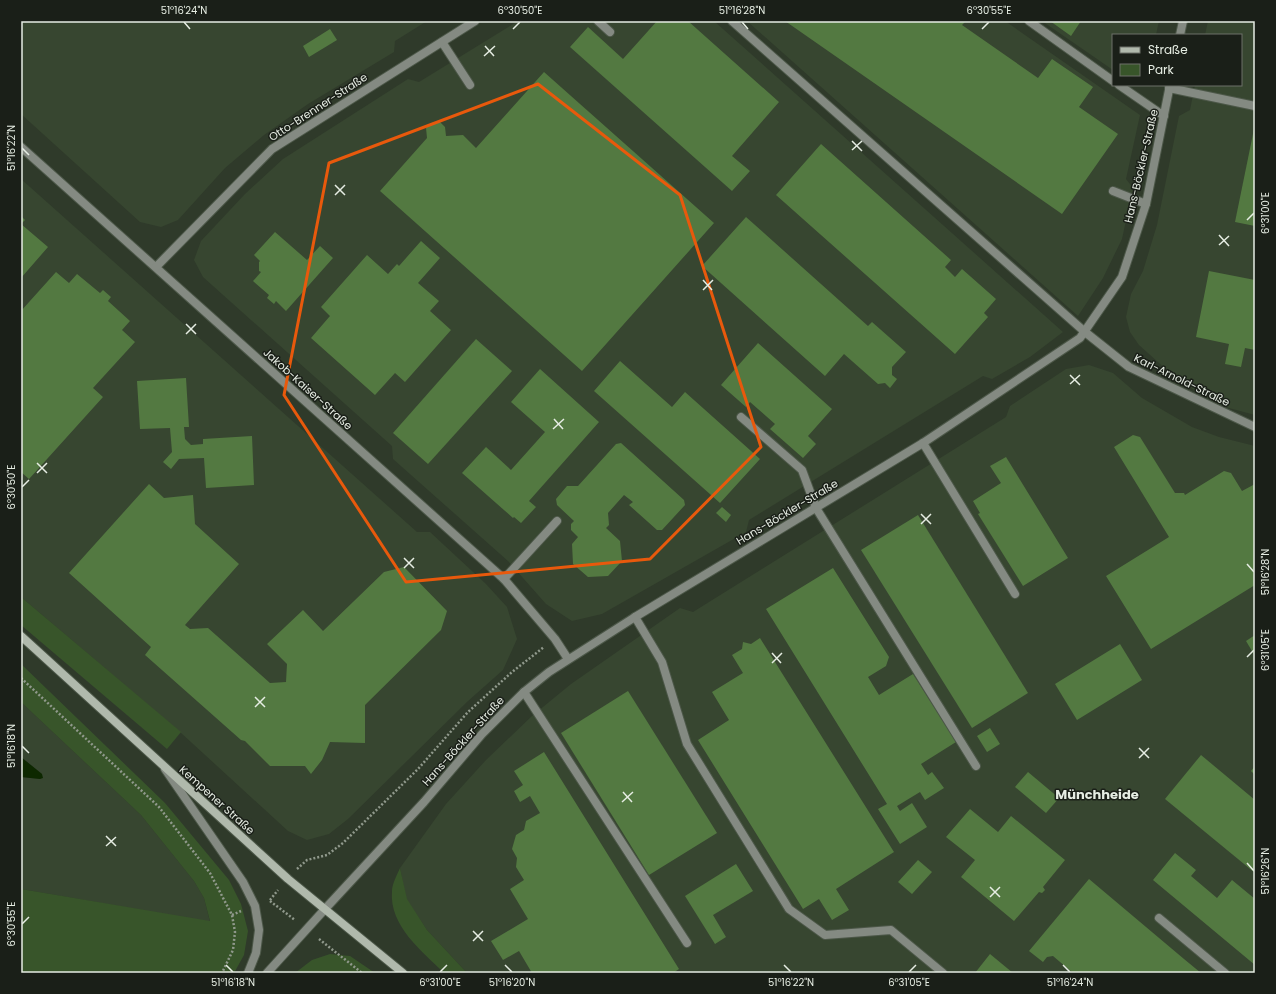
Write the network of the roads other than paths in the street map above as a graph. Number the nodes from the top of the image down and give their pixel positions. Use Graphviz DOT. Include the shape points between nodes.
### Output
graph roads {
  1 [pos="475,21"];
  2 [pos="598,21"];
  3 [pos="732,21"];
  4 [pos="1028,21"];
  5 [pos="1183,21"];
  6 [pos="610,32"];
  7 [pos="1180,34"];
  8 [pos="442,42"];
  9 [pos="1112,79"];
  10 [pos="470,85"];
  11 [pos="1120,86"];
  12 [pos="1170,86"];
  13 [pos="1255,106"];
  14 [pos="1164,116"];
  15 [pos="21,147"];
  16 [pos="1113,191"];
  17 [pos="1146,204"];
  18 [pos="156,267"];
  19 [pos="1085,332"];
  20 [pos="741,416"];
  21 [pos="1255,427"];
  22 [pos="923,442"];
  23 [pos="816,508"];
  24 [pos="557,521"];
  25 [pos="504,579"];
  26 [pos="1016,594"];
  27 [pos="635,617"];
  28 [pos="21,636"];
  29 [pos="568,658"];
  30 [pos="524,692"];
  31 [pos="161,763"];
  32 [pos="976,766"];
  33 [pos="325,909"];
  34 [pos="1159,918"];
  35 [pos="687,943"];
  36 [pos="248,973"];
  37 [pos="266,973"];
  38 [pos="404,973"];
  39 [pos="943,973"];
  40 [pos="1226,973"];
  1 -- 8 [label="street, Otto-Brenner-Straße"];
  2 -- 6 [label="street"];
  3 -- 19 [label="street, Karl-Arnold-Straße"];
  4 -- 9 [label="street"];
  5 -- 7 [label="street"];
  8 -- 10 [label="street"];
  8 -- 18 [label="street, Otto-Brenner-Straße" via="272,149"];
  11 -- 14 [label="street"];
  12 -- 13 [label="street"];
  12 -- 14 [label="street, Hans-Böckler-Straße"];
  14 -- 17 [label="street, Hans-Böckler-Straße"];
  15 -- 18 [label="street, Jakob-Kaiser-Straße"];
  16 -- 17 [label="street"];
  17 -- 19 [label="street, Hans-Böckler-Straße" via="1122,277"];
  18 -- 25 [label="street, Jakob-Kaiser-Straße"];
  19 -- 21 [label="street, Karl-Arnold-Straße" via="1129,367"];
  19 -- 22 [label="street, Hans-Böckler-Straße" via="1080,338"];
  20 -- 23 [label="street" via="802,470"];
  22 -- 23 [label="street, Hans-Böckler-Straße"];
  22 -- 26 [label="street"];
  23 -- 27 [label="street, Hans-Böckler-Straße"];
  23 -- 32 [label="street"];
  24 -- 25 [label="street"];
  25 -- 29 [label="street, Jakob-Kaiser-Straße"];
  27 -- 29 [label="street, Hans-Böckler-Straße"];
  27 -- 39 [label="street" via="662,662 687,744 789,909 825,935 891,930"];
  28 -- 31 [label="main road, Kempener Straße"];
  29 -- 30 [label="street, Hans-Böckler-Straße"];
  30 -- 33 [label="street, Hans-Böckler-Straße" via="482,734 424,802"];
  30 -- 35 [label="street"];
  31 -- 33 [label="main road, Kempener Straße" via="288,879"];
  31 -- 36 [label="street" via="243,882 255,906 259,930 256,952"];
  33 -- 37 [label="street, Hans-Böckler-Straße"];
  33 -- 38 [label="main road, Kempener Straße"];
  34 -- 40 [label="street"];
}
